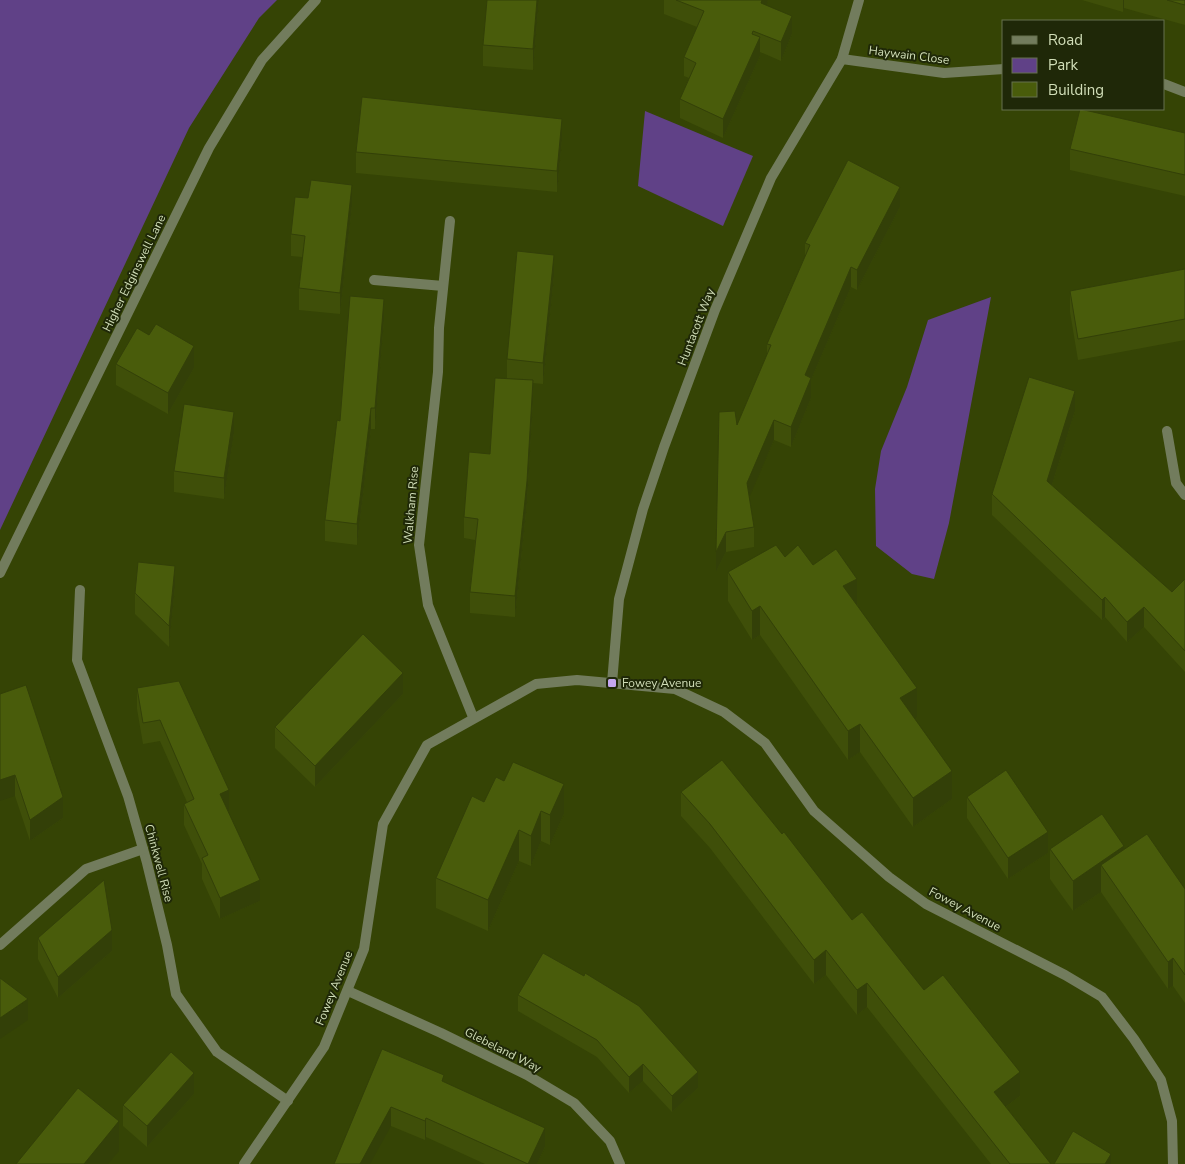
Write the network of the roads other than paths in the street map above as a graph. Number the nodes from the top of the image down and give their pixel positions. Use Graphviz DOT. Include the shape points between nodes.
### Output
graph roads {
  1 [pos="316,0"];
  2 [pos="859,0"];
  3 [pos="842,59"];
  4 [pos="1002,69"];
  5 [pos="1165,84"];
  6 [pos="1185,92"];
  7 [pos="450,221"];
  8 [pos="374,280"];
  9 [pos="443,286"];
  10 [pos="1168,432"];
  11 [pos="1185,495"];
  12 [pos="0,573"];
  13 [pos="80,590"];
  14 [pos="612,683"];
  15 [pos="473,717"];
  16 [pos="143,849"];
  17 [pos="0,945"];
  18 [pos="348,991"];
  19 [pos="288,1101"];
  20 [pos="244,1164"];
  21 [pos="620,1164"];
  22 [pos="1173,1164"];
  1 -- 12 [label="street, Higher Edginswell Lane" via="262,60 209,148"];
  2 -- 3 [label="street, Huntacott Way"];
  3 -- 4 [label="street, Haywain Close" via="944,73"];
  3 -- 14 [label="street, Huntacott Way" via="771,178 715,310 664,448 619,599"];
  5 -- 6 [label="street"];
  7 -- 9 [label="street, Walkham Rise"];
  8 -- 9 [label="street"];
  9 -- 15 [label="street, Walkham Rise" via="438,328 438,372 419,546 428,605"];
  10 -- 11 [label="street" via="1176,483"];
  13 -- 16 [label="street, Chinkwell Rise" via="77,660 128,796"];
  14 -- 15 [label="street, Fowey Avenue" via="577,680 536,684"];
  14 -- 22 [label="street, Fowey Avenue" via="675,689 724,712 765,743 814,811 889,877 926,904 1102,997 1162,1080 1172,1121"];
  15 -- 18 [label="street, Fowey Avenue" via="427,745 383,824 364,949"];
  16 -- 17 [label="street" via="86,869"];
  16 -- 19 [label="street, Chinkwell Rise" via="176,994 217,1052"];
  18 -- 19 [label="street, Fowey Avenue" via="324,1047"];
  18 -- 21 [label="street, Glebeland Way" via="527,1075 574,1103 610,1141"];
  19 -- 20 [label="street, Fowey Avenue"];
}
